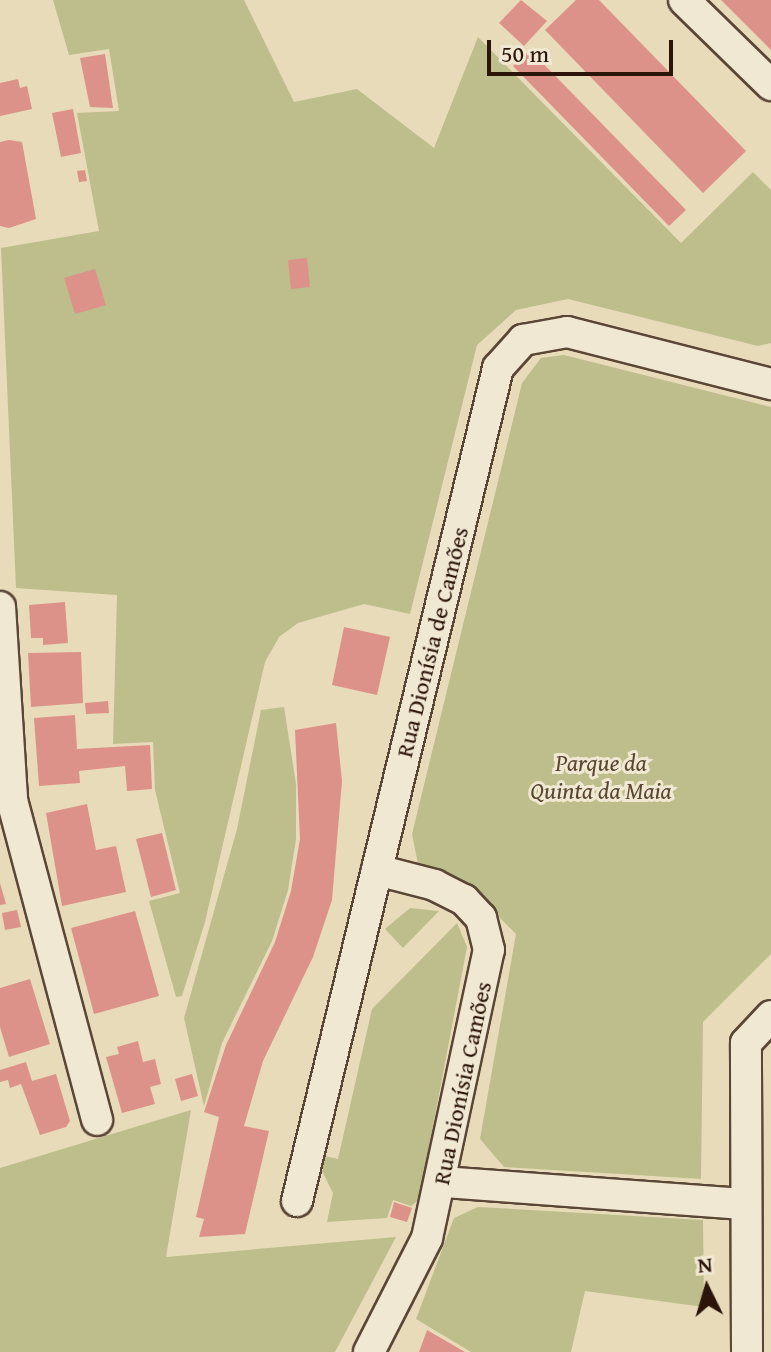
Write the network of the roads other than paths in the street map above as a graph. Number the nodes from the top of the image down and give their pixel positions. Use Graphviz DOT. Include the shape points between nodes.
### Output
graph roads {
  1 [pos="684,0"];
  2 [pos="771,85"];
  3 [pos="771,384"];
  4 [pos="0,607"];
  5 [pos="377,870"];
  6 [pos="771,1016"];
  7 [pos="97,1120"];
  8 [pos="443,1182"];
  9 [pos="297,1201"];
  10 [pos="745,1204"];
  11 [pos="369,1352"];
  12 [pos="747,1352"];
  1 -- 2 [label="street"];
  3 -- 5 [label="street, Rua Dionísia de Camões" via="567,332 523,340 498,368"];
  4 -- 7 [label="street" via="12,800"];
  5 -- 8 [label="street, Rua Dionísia Camões" via="435,885 464,900 481,918 489,950"];
  5 -- 9 [label="street, Rua Dionísia de Camões"];
  6 -- 10 [label="street" via="746,1043"];
  8 -- 10 [label="street"];
  8 -- 11 [label="street, Rua Dionísia Camões" via="404,1292"];
  10 -- 12 [label="street"];
}
